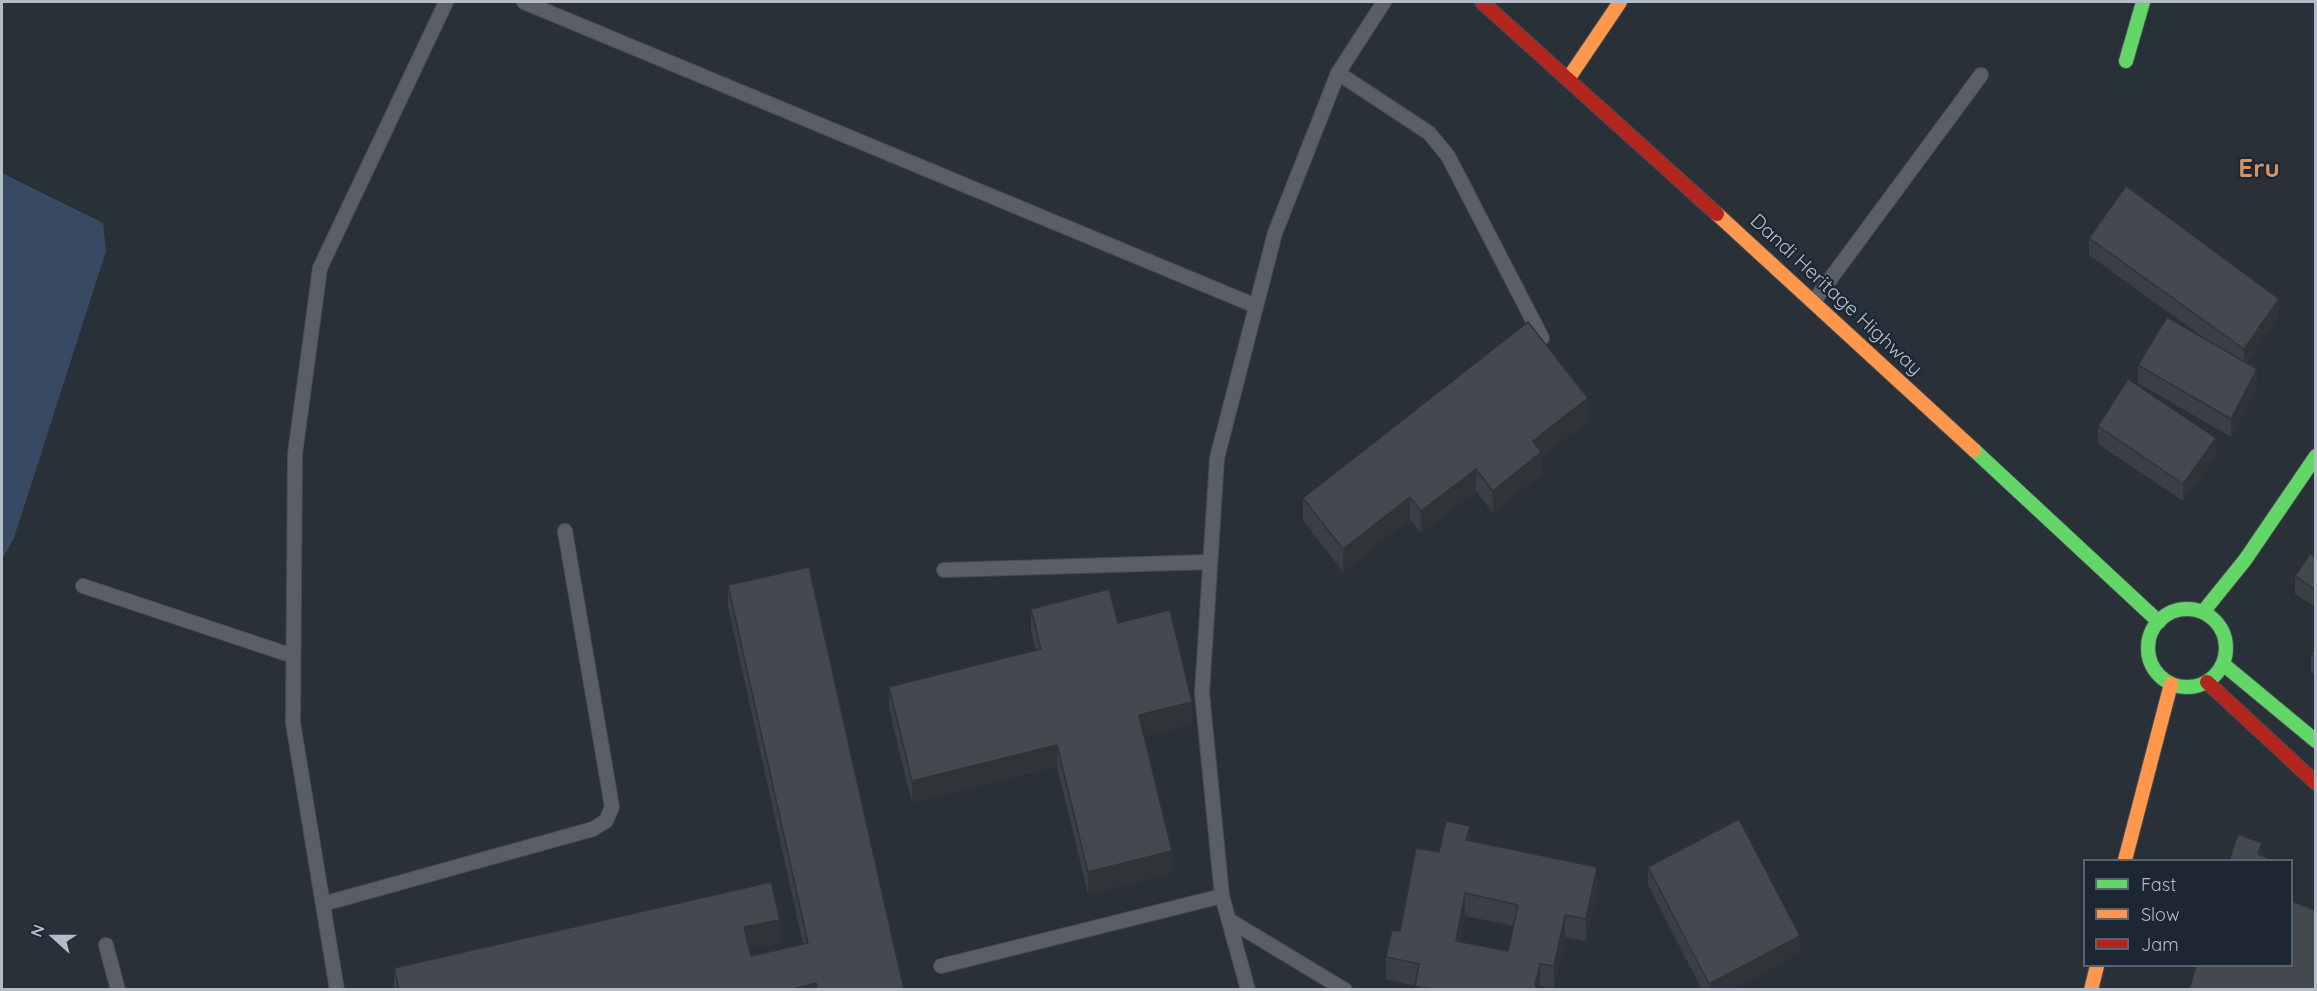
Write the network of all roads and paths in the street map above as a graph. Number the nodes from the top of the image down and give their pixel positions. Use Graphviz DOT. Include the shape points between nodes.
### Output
graph roads {
  1 [pos="446,2"];
  2 [pos="524,2"];
  3 [pos="1384,2"];
  4 [pos="1482,2"];
  5 [pos="1620,2"];
  6 [pos="2143,2"];
  7 [pos="2126,61"];
  8 [pos="1338,73"];
  9 [pos="1981,75"];
  10 [pos="1568,79"];
  11 [pos="1814,301"];
  12 [pos="1256,306"];
  13 [pos="1542,338"];
  14 [pos="2316,456"];
  15 [pos="565,531"];
  16 [pos="1210,562"];
  17 [pos="944,570"];
  18 [pos="83,586"];
  19 [pos="2203,612"];
  20 [pos="2159,622"];
  21 [pos="293,656"];
  22 [pos="2223,664"];
  23 [pos="2207,682"];
  24 [pos="2171,684"];
  25 [pos="2316,741"];
  26 [pos="2316,783"];
  27 [pos="2126,859"];
  28 [pos="1222,896"];
  29 [pos="323,904"];
  30 [pos="1229,920"];
  31 [pos="106,945"];
  32 [pos="941,966"];
  33 [pos="2097,967"];
  34 [pos="118,990"];
  35 [pos="337,990"];
  36 [pos="1248,990"];
  37 [pos="1345,990"];
  38 [pos="2091,990"];
  1 -- 21 [label="lane" via="320,268 295,454"];
  2 -- 12 [label="lane"];
  3 -- 8 [label="lane"];
  4 -- 10 [label="main road, Dandi Heritage Highway"];
  5 -- 10 [label="main road"];
  6 -- 7 [label="main road"];
  8 -- 12 [label="lane" via="1275,233"];
  8 -- 13 [label="lane" via="1429,133 1448,156"];
  9 -- 11 [label="lane"];
  10 -- 11 [label="main road, Dandi Heritage Highway"];
  11 -- 20 [label="main road, Dandi Heritage Highway"];
  12 -- 16 [label="lane" via="1217,458"];
  14 -- 19 [label="main road" via="2245,560"];
  15 -- 29 [label="lane" via="612,807 606,821 593,829"];
  16 -- 17 [label="lane"];
  16 -- 28 [label="lane" via="1202,693"];
  18 -- 21 [label="lane"];
  19 -- 20 [label="main road" via="2180,610"];
  19 -- 22 [label="main road" via="2214,619 2226,641"];
  20 -- 24 [label="main road" via="2148,644 2149,656 2153,668"];
  21 -- 29 [label="lane" via="293,723"];
  22 -- 23 [label="main road"];
  22 -- 25 [label="main road"];
  23 -- 24 [label="main road" via="2183,688"];
  23 -- 26 [label="main road"];
  24 -- 27 [label="main road"];
  28 -- 30 [label="lane"];
  28 -- 32 [label="lane"];
  29 -- 35 [label="lane"];
  30 -- 36 [label="lane"];
  30 -- 37 [label="lane"];
  31 -- 34 [label="lane"];
  33 -- 38 [label="main road"];
}
